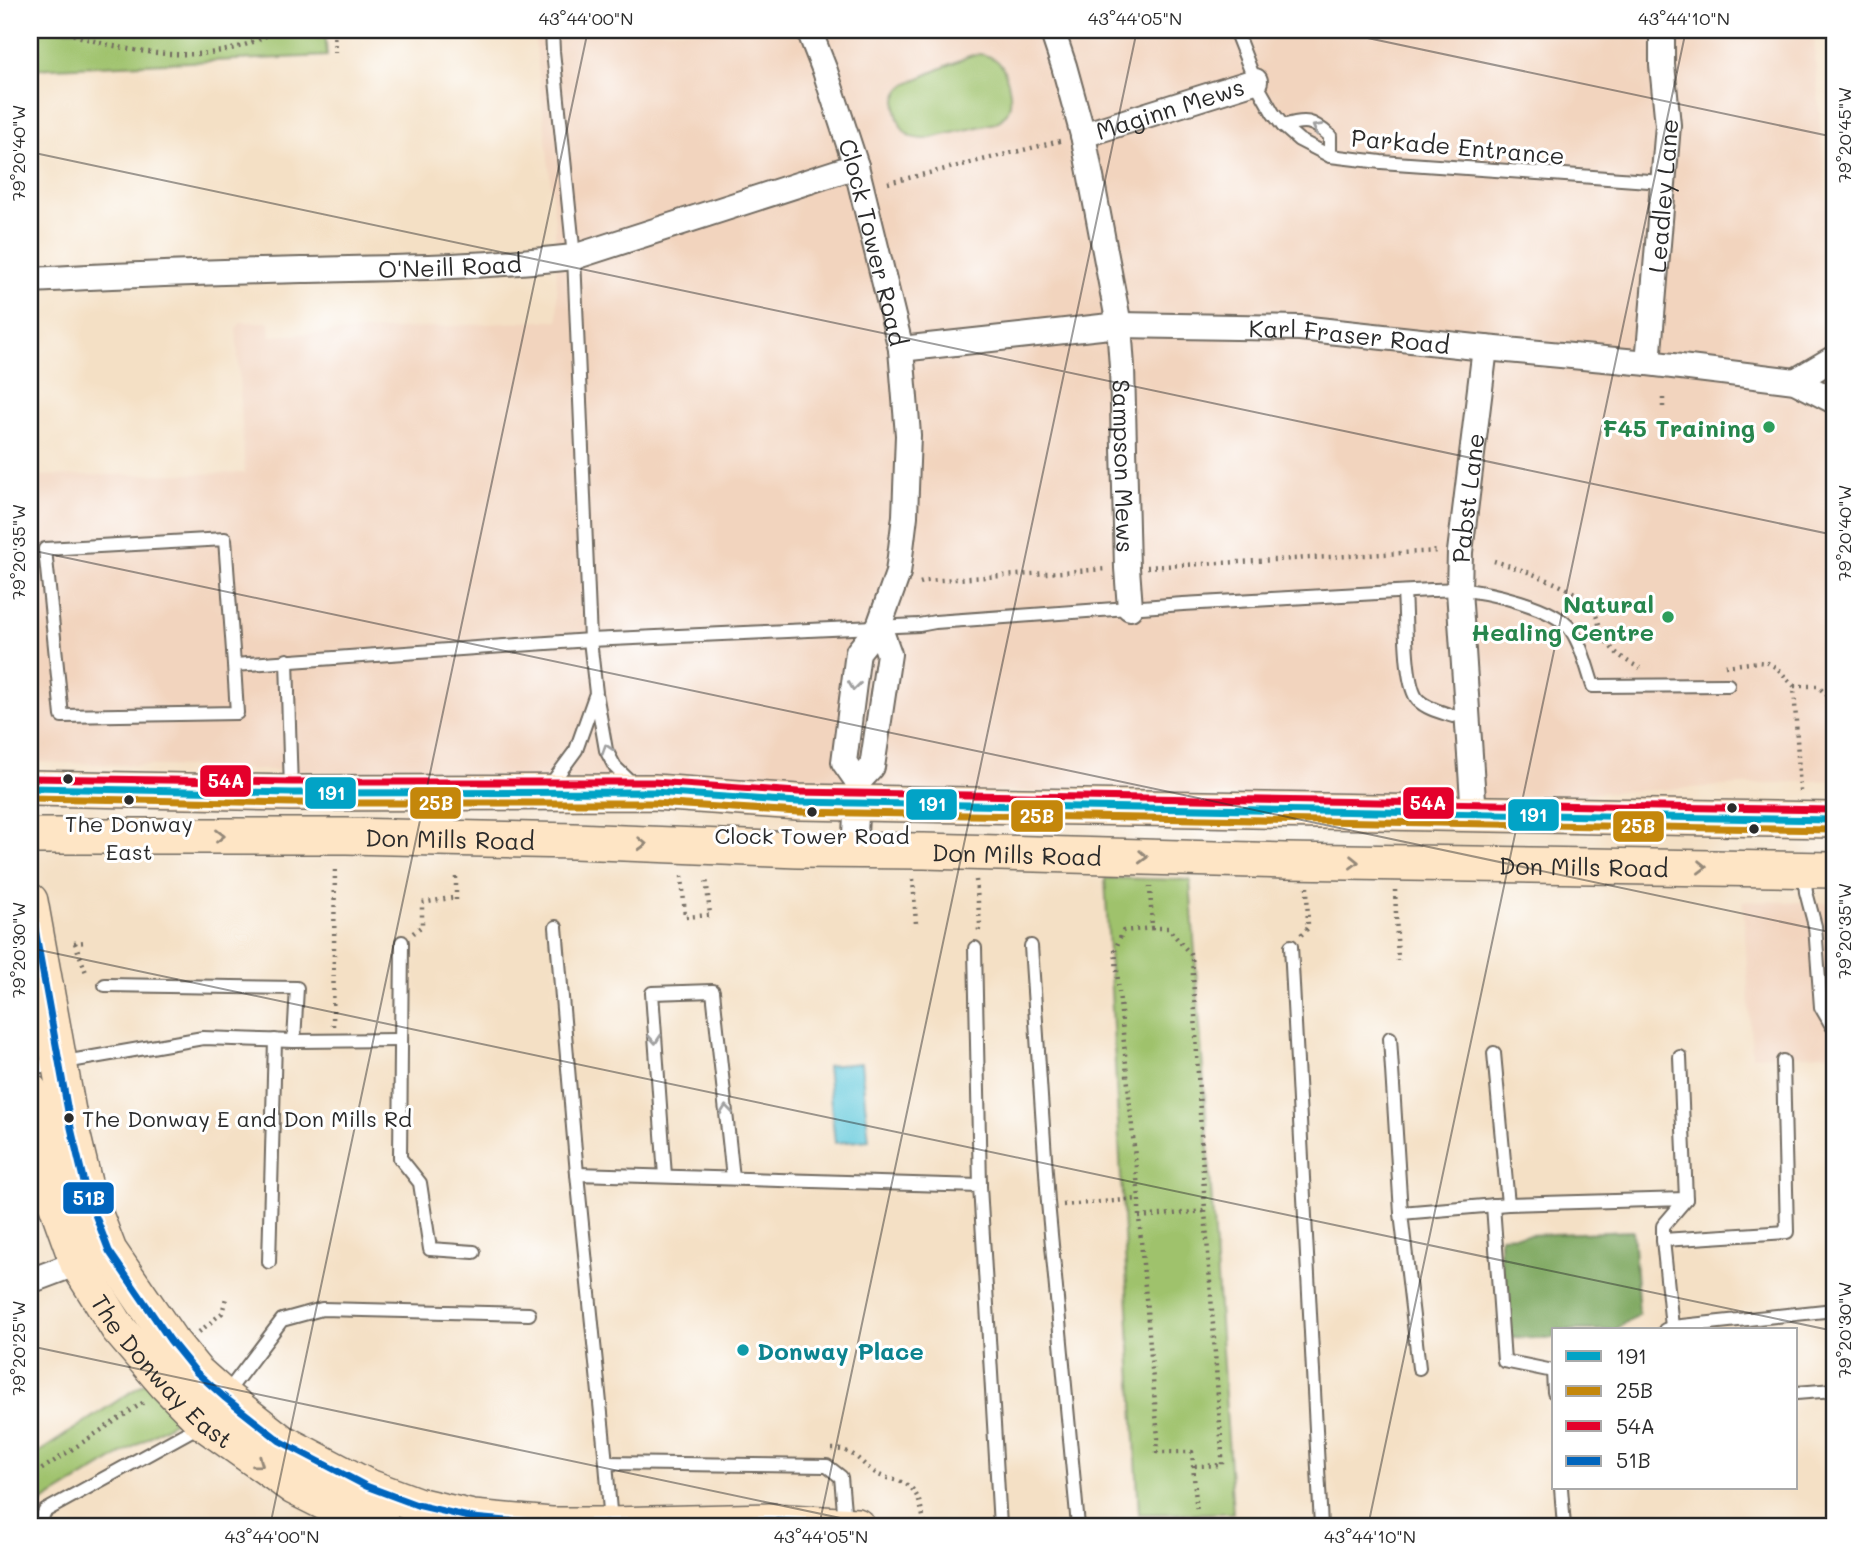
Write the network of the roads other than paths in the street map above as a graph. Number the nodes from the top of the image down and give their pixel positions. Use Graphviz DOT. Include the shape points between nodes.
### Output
graph roads {
  1 [pos="552,30"];
  2 [pos="809,30"];
  3 [pos="1052,30"];
  4 [pos="1235,30"];
  5 [pos="1660,30"];
  6 [pos="1255,81"];
  7 [pos="1283,126"];
  8 [pos="1083,135"];
  9 [pos="1331,156"];
  10 [pos="856,166"];
  11 [pos="1663,182"];
  12 [pos="574,257"];
  13 [pos="30,280"];
  14 [pos="1119,325"];
  15 [pos="1485,348"];
  16 [pos="901,349"];
  17 [pos="1834,358"];
  18 [pos="1648,363"];
  19 [pos="1795,381"];
  20 [pos="1834,401"];
  21 [pos="1459,590"];
  22 [pos="1404,592"];
  23 [pos="1130,608"];
  24 [pos="880,626"];
  25 [pos="590,640"];
  26 [pos="287,660"];
  27 [pos="234,665"];
  28 [pos="1728,685"];
  29 [pos="596,693"];
  30 [pos="1453,716"];
  31 [pos="30,788"];
  32 [pos="546,791"];
  33 [pos="642,792"];
  34 [pos="858,792"];
  35 [pos="292,793"];
  36 [pos="1474,815"];
  37 [pos="1834,820"];
  38 [pos="30,836"];
  39 [pos="854,851"];
  40 [pos="1819,870"];
  41 [pos="30,901"];
  42 [pos="556,927"];
  43 [pos="402,942"];
  44 [pos="1031,946"];
  45 [pos="1291,946"];
  46 [pos="975,948"];
  47 [pos="105,985"];
  48 [pos="38,992"];
  49 [pos="1834,1027"];
  50 [pos="1390,1038"];
  51 [pos="275,1040"];
  52 [pos="401,1040"];
  53 [pos="294,1041"];
  54 [pos="1494,1054"];
  55 [pos="1680,1057"];
  56 [pos="1783,1061"];
  57 [pos="44,1066"];
  58 [pos="30,1091"];
  59 [pos="577,1174"];
  60 [pos="666,1176"];
  61 [pos="733,1178"];
  62 [pos="980,1186"];
  63 [pos="1686,1199"];
  64 [pos="1508,1204"];
  65 [pos="1493,1205"];
  66 [pos="1401,1213"];
  67 [pos="1663,1240"];
  68 [pos="474,1252"];
  69 [pos="93,1257"];
  70 [pos="269,1262"];
  71 [pos="30,1281"];
  72 [pos="1834,1310"];
  73 [pos="529,1314"];
  74 [pos="1668,1328"];
  75 [pos="1419,1368"];
  76 [pos="1552,1371"];
  77 [pos="1834,1390"];
  78 [pos="1798,1393"];
  79 [pos="214,1410"];
  80 [pos="606,1463"];
  81 [pos="1561,1490"];
  82 [pos="472,1522"];
  83 [pos="38,1526"];
  84 [pos="382,1526"];
  85 [pos="611,1526"];
  86 [pos="844,1526"];
  87 [pos="857,1526"];
  88 [pos="1000,1526"];
  89 [pos="1078,1526"];
  90 [pos="1321,1526"];
  91 [pos="1564,1526"];
  1 -- 12 [label="lane"];
  2 -- 10 [label="street, Clock Tower Road"];
  3 -- 8 [label="street, Sampson Mews"];
  4 -- 6 [label="lane, Parkade Entrance"];
  5 -- 11 [label="street, Leadley Lane" via="1668,125"];
  6 -- 7 [label="lane, Parkade Entrance"];
  6 -- 8 [label="street, Maginn Mews"];
  7 -- 9 [label="lane, Parkade Entrance"];
  9 -- 7 [label="lane, one-way" via="1330,136 1318,126 1301,121"];
  8 -- 14 [label="street, Sampson Mews"];
  9 -- 11 [label="lane, Parkade Entrance"];
  10 -- 12 [label="street, O'Neill Road"];
  10 -- 16 [label="street, Clock Tower Road"];
  11 -- 18 [label="street, Leadley Lane"];
  12 -- 13 [label="street, O'Neill Road" via="406,269"];
  12 -- 25 [label="lane"];
  14 -- 15 [label="street, Karl Fraser Road" via="1300,328"];
  14 -- 16 [label="street, Karl Fraser Road"];
  14 -- 23 [label="street, Sampson Mews"];
  15 -- 18 [label="street, Karl Fraser Road"];
  15 -- 21 [label="street, Pabst Lane"];
  16 -- 24 [label="street, Clock Tower Road" via="908,435 905,516 898,573"];
  17 -- 19 [label="street"];
  18 -- 19 [label="street, Karl Fraser Road"];
  19 -- 20 [label="street, Karl Fraser Road"];
  21 -- 22 [label="lane"];
  21 -- 28 [label="lane" via="1532,606 1563,621 1575,638 1593,686"];
  21 -- 36 [label="street, Pabst Lane"];
  22 -- 23 [label="lane"];
  22 -- 30 [label="lane" via="1413,692 1429,708"];
  23 -- 24 [label="lane"];
  24 -- 25 [label="lane"];
  24 -- 34 [label="street, Clock Tower Road" via="858,652 844,762"];
  25 -- 26 [label="lane"];
  25 -- 29 [label="lane"];
  26 -- 27 [label="lane"];
  26 -- 35 [label="lane"];
  27 -- 27 [label="lane" via="237,713 62,716 46,549 225,539"];
  29 -- 32 [label="lane" via="579,745"];
  33 -- 29 [label="lane, one-way" via="608,756"];
  31 -- 35 [label="main road, Don Mills Road"];
  32 -- 33 [label="main road, Don Mills Road"];
  32 -- 35 [label="main road, Don Mills Road"];
  33 -- 34 [label="main road, Don Mills Road" via="798,802"];
  34 -- 36 [label="main road, Don Mills Road"];
  34 -- 39 [label="street, Clock Tower Road"];
  36 -- 37 [label="main road, Don Mills Road"];
  38 -- 39 [label="main road, Don Mills Road, one-way" via="346,836"];
  39 -- 40 [label="main road, Don Mills Road, one-way"];
  40 -- 49 [label="lane" via="1806,892 1815,926 1821,1007"];
  41 -- 48 [label="main road, The Donway East"];
  42 -- 59 [label="lane"];
  43 -- 52 [label="lane"];
  44 -- 89 [label="lane" via="1048,1202"];
  45 -- 90 [label="lane"];
  46 -- 62 [label="lane"];
  47 -- 53 [label="lane" via="296,988"];
  48 -- 57 [label="main road, The Donway East"];
  50 -- 66 [label="lane"];
  51 -- 53 [label="lane"];
  51 -- 57 [label="lane" via="203,1038"];
  51 -- 70 [label="lane"];
  52 -- 53 [label="lane"];
  52 -- 68 [label="lane" via="400,1158 420,1183 430,1249"];
  54 -- 64 [label="lane"];
  55 -- 63 [label="lane"];
  56 -- 67 [label="lane" via="1787,1232"];
  57 -- 69 [label="main road, The Donway East" via="71,1128 86,1191"];
  58 -- 69 [label="main road, The Donway East" via="55,1200"];
  59 -- 60 [label="lane"];
  59 -- 80 [label="lane"];
  60 -- 61 [label="lane"];
  61 -- 60 [label="lane, one-way" via="713,991 652,993"];
  61 -- 62 [label="lane"];
  62 -- 88 [label="lane"];
  63 -- 64 [label="lane"];
  63 -- 67 [label="lane" via="1663,1226"];
  64 -- 65 [label="lane"];
  65 -- 66 [label="lane"];
  65 -- 76 [label="lane" via="1504,1361"];
  66 -- 75 [label="lane"];
  67 -- 74 [label="lane"];
  69 -- 71 [label="street"];
  69 -- 79 [label="main road, The Donway East" via="196,1371"];
  69 -- 79 [label="main road, The Donway East" via="118,1328 166,1384"];
  72 -- 74 [label="lane"];
  73 -- 79 [label="lane" via="322,1309 282,1320"];
  77 -- 78 [label="lane"];
  79 -- 82 [label="main road, The Donway East" via="366,1486"];
  79 -- 83 [label="lane" via="46,1511"];
  79 -- 84 [label="main road, The Donway East, one-way" via="294,1487"];
  80 -- 85 [label="lane"];
  80 -- 86 [label="lane" via="827,1466 841,1477"];
  81 -- 91 [label="lane"];
  82 -- 85 [label="main road, The Donway East"];
  85 -- 86 [label="main road, The Donway East" via="770,1521"];
  86 -- 87 [label="main road, The Donway East"];
}
